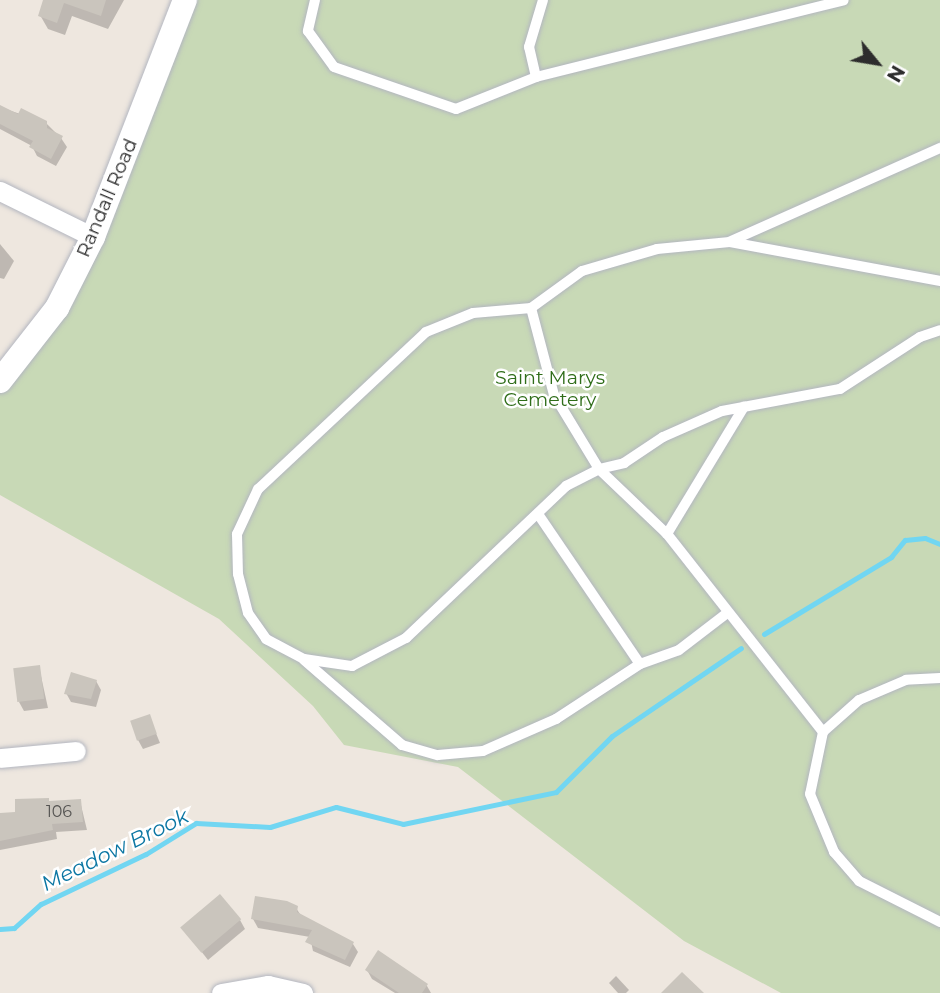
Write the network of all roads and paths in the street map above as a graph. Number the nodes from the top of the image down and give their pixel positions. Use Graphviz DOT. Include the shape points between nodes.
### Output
graph roads {
  1 [pos="185,0"];
  2 [pos="315,0"];
  3 [pos="543,0"];
  4 [pos="844,0"];
  5 [pos="536,77"];
  6 [pos="940,148"];
  7 [pos="0,191"];
  8 [pos="93,237"];
  9 [pos="730,242"];
  10 [pos="940,281"];
  11 [pos="531,308"];
  12 [pos="940,330"];
  13 [pos="0,381"];
  14 [pos="744,407"];
  15 [pos="599,469"];
  16 [pos="538,514"];
  17 [pos="667,534"];
  18 [pos="726,614"];
  19 [pos="304,659"];
  20 [pos="640,664"];
  21 [pos="940,678"];
  22 [pos="823,732"];
  23 [pos="75,751"];
  24 [pos="0,758"];
  25 [pos="940,922"];
  26 [pos="221,993"];
  27 [pos="303,993"];
  1 -- 8 [label="street, Randall Road"];
  2 -- 5 [label="lane" via="309,31 334,67 346,72 456,109"];
  3 -- 5 [label="lane" via="529,47"];
  4 -- 5 [label="lane"];
  6 -- 9 [label="lane"];
  7 -- 8 [label="street"];
  8 -- 13 [label="street, Randall Road" via="57,308"];
  9 -- 10 [label="lane"];
  9 -- 11 [label="lane" via="656,249 582,271"];
  11 -- 15 [label="lane" via="554,395"];
  11 -- 19 [label="lane" via="473,313 426,332 257,489 237,534 238,574 248,613 266,639"];
  12 -- 14 [label="lane" via="920,337 840,389"];
  14 -- 15 [label="lane" via="722,411 663,437 624,463"];
  14 -- 17 [label="lane"];
  15 -- 16 [label="lane" via="566,486"];
  15 -- 17 [label="lane"];
  16 -- 19 [label="lane" via="406,638 352,666"];
  16 -- 20 [label="lane"];
  17 -- 18 [label="lane"];
  18 -- 20 [label="lane" via="679,650"];
  18 -- 22 [label="lane"];
  19 -- 20 [label="lane" via="402,746 438,755 483,751 556,719"];
  21 -- 22 [label="lane" via="906,680 859,700"];
  22 -- 25 [label="lane" via="810,794 834,852 859,881"];
  23 -- 24 [label="street"];
  26 -- 27 [label="street" via="268,985"];
}
